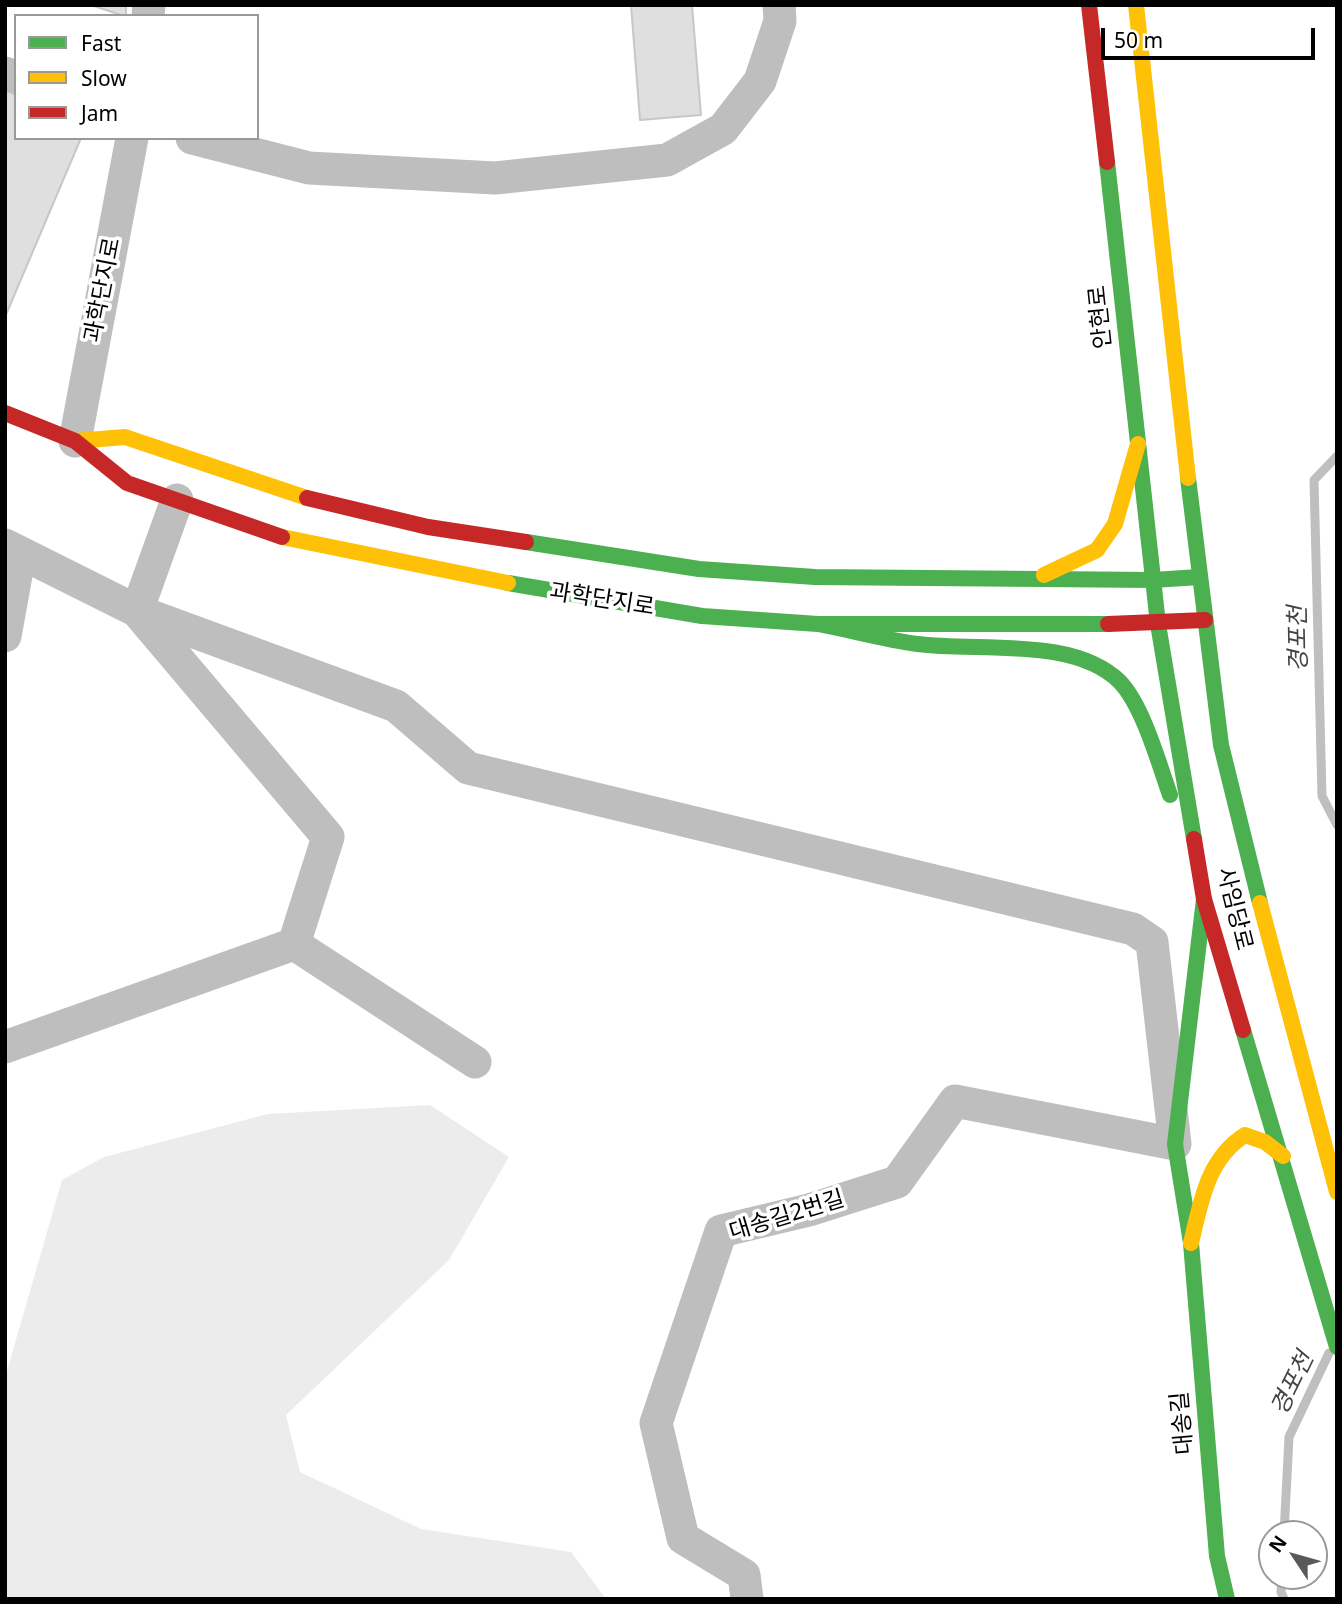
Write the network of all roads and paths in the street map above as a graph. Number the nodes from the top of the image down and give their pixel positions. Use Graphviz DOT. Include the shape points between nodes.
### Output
graph roads {
  1 [pos="779,5"];
  2 [pos="1089,5"];
  3 [pos="1136,5"];
  4 [pos="132,140"];
  5 [pos="200,140"];
  6 [pos="5,413"];
  7 [pos="75,442"];
  8 [pos="1138,444"];
  9 [pos="177,500"];
  10 [pos="13,549"];
  11 [pos="1199,577"];
  12 [pos="1030,579"];
  13 [pos="1153,580"];
  14 [pos="137,611"];
  15 [pos="1205,620"];
  16 [pos="818,624"];
  17 [pos="1158,624"];
  18 [pos="5,636"];
  19 [pos="1204,899"];
  20 [pos="295,944"];
  21 [pos="5,1047"];
  22 [pos="475,1062"];
  23 [pos="1175,1144"];
  24 [pos="1283,1156"];
  25 [pos="1335,1186"];
  26 [pos="1191,1243"];
  27 [pos="1337,1347"];
  28 [pos="747,1599"];
  29 [pos="1227,1599"];
  1 -- 5 [label="street" via="780,21 760,81 723,129 667,160 495,178 309,168"];
  2 -- 8 [label="main road, 안현로"];
  3 -- 11 [label="main road"];
  4 -- 7 [label="street, 과학단지로"];
  6 -- 7 [label="main road, 과학단지로"];
  7 -- 9 [label="main road, 과학단지로" via="127,483"];
  7 -- 12 [label="main road, 과학단지로" via="125,437 293,495 428,527 699,569 815,578"];
  8 -- 12 [label="main road" via="1115,524 1097,550"];
  8 -- 13 [label="main road, 안현로"];
  9 -- 14 [label="street"];
  9 -- 16 [label="main road, 과학단지로" via="295,541 563,594 702,616"];
  10 -- 14 [label="street"];
  10 -- 18 [label="street"];
  11 -- 13 [label="main road, 과학단지로"];
  11 -- 15 [label="main road"];
  12 -- 13 [label="main road, 과학단지로"];
  13 -- 17 [label="main road, 안현로"];
  14 -- 20 [label="street" via="328,836"];
  14 -- 23 [label="street" via="396,706 468,768 1133,929 1152,943"];
  15 -- 17 [label="main road, 과학단지로"];
  15 -- 25 [label="main road, 사임당로" via="1222,745"];
  16 -- 17 [label="main road, 과학단지로"];
  16 -- 19 [label="main road" via="919,644 1064,654 1096,665 1113,677 1121,684 1158,760"];
  17 -- 19 [label="main road, 사임당로"];
  19 -- 23 [label="main road"];
  19 -- 24 [label="main road, 사임당로"];
  20 -- 21 [label="street"];
  20 -- 22 [label="street"];
  23 -- 26 [label="main road"];
  23 -- 28 [label="street, 대송길2번길" via="955,1101 898,1182 722,1231 656,1423 683,1538 744,1576"];
  24 -- 26 [label="main road" via="1265,1142 1245,1135 1232,1141 1220,1154 1205,1187"];
  24 -- 27 [label="main road, 사임당로"];
  26 -- 29 [label="main road, 대송길" via="1217,1556"];
}
